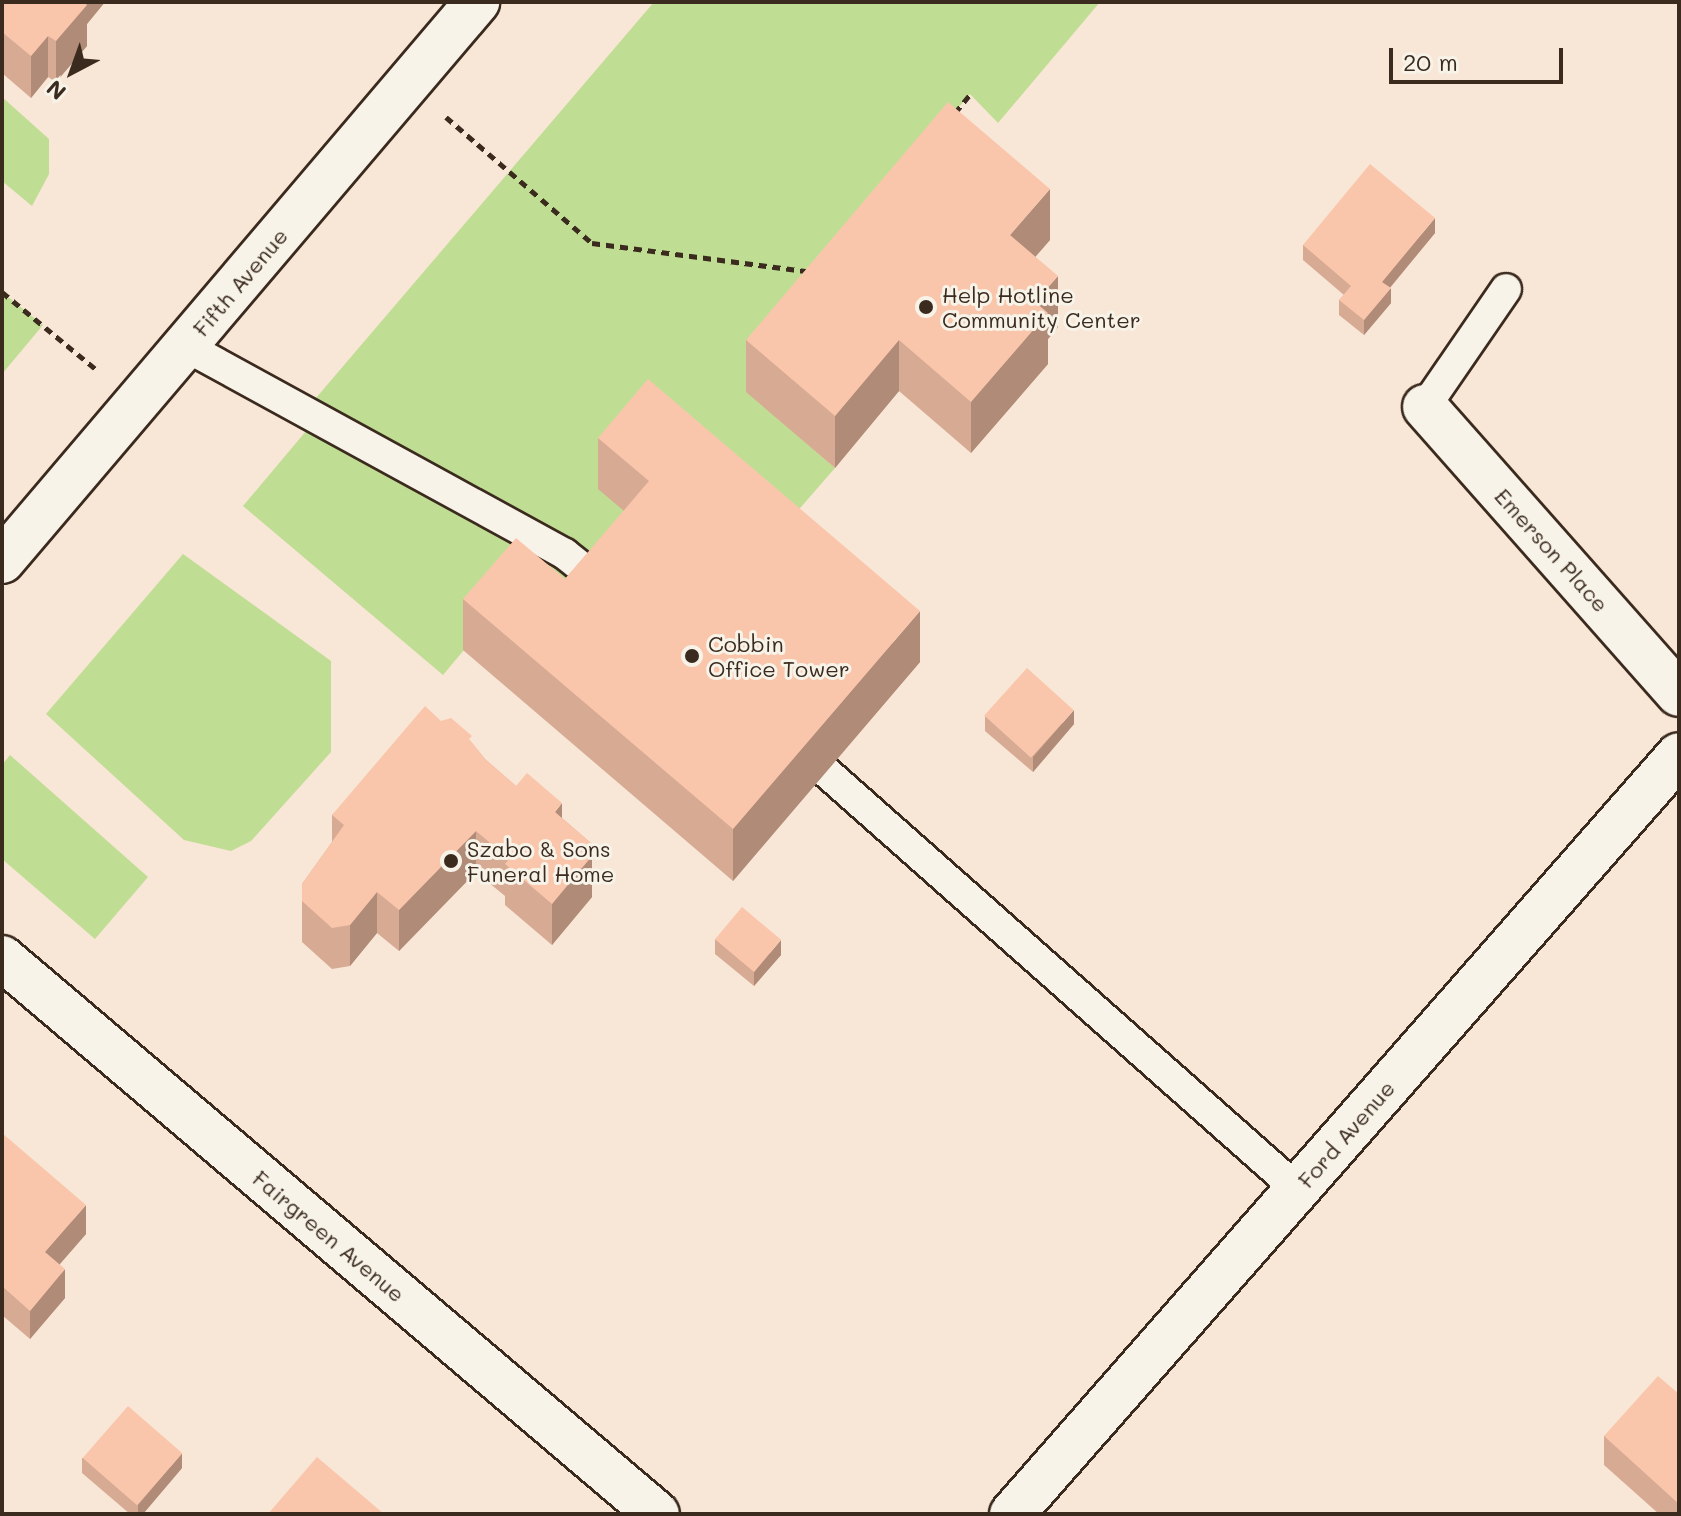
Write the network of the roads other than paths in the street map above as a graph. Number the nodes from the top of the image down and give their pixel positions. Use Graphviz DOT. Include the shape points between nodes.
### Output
graph roads {
  1 [pos="476,2"];
  2 [pos="1506,289"];
  3 [pos="185,346"];
  4 [pos="1425,407"];
  5 [pos="2,561"];
  6 [pos="604,585"];
  7 [pos="1679,694"];
  8 [pos="1679,755"];
  9 [pos="826,772"];
  10 [pos="2,958"];
  11 [pos="1297,1189"];
  12 [pos="657,1514"];
  13 [pos="1012,1514"];
  1 -- 3 [label="street, Fifth Avenue"];
  2 -- 4 [label="lane"];
  3 -- 5 [label="street, Fifth Avenue"];
  3 -- 6 [label="lane" via="565,554"];
  4 -- 7 [label="street, Emerson Place"];
  8 -- 11 [label="street, Ford Avenue"];
  9 -- 11 [label="lane"];
  10 -- 12 [label="street, Fairgreen Avenue"];
  11 -- 13 [label="street, Ford Avenue"];
}
